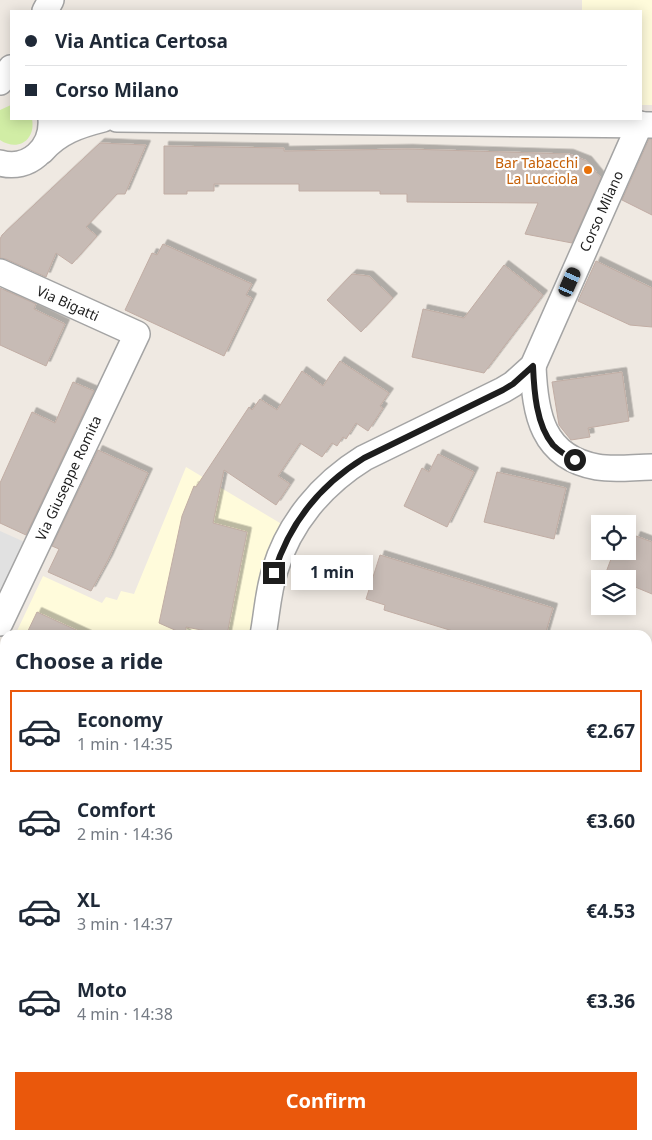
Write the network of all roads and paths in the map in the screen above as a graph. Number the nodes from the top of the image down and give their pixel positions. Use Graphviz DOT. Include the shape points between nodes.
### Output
graph roads {
  1 [pos="10,69"];
  2 [pos="0,82"];
  3 [pos="51,120"];
  4 [pos="99,120"];
  5 [pos="205,120"];
  6 [pos="646,125"];
  7 [pos="36,156"];
  8 [pos="0,162"];
  9 [pos="0,178"];
  10 [pos="0,272"];
  11 [pos="137,334"];
  12 [pos="533,366"];
  13 [pos="652,467"];
  14 [pos="0,623"];
  15 [pos="264,630"];
  1 -- 2 [label="street"];
  3 -- 7 [label="street" via="50,136"];
  4 -- 7 [label="street" via="63,132"];
  5 -- 6 [label="street"];
  6 -- 12 [label="street, Corso Milano"];
  7 -- 8 [label="street" via="13,165"];
  7 -- 9 [label="street"];
  10 -- 11 [label="street, Via Bigatti"];
  11 -- 14 [label="street, Via Giuseppe Romita"];
  12 -- 13 [label="street" via="536,402 554,445 575,460 597,467"];
  12 -- 15 [label="street, Corso Milano" via="503,390 364,458 326,488 300,516 281,552"];
}
